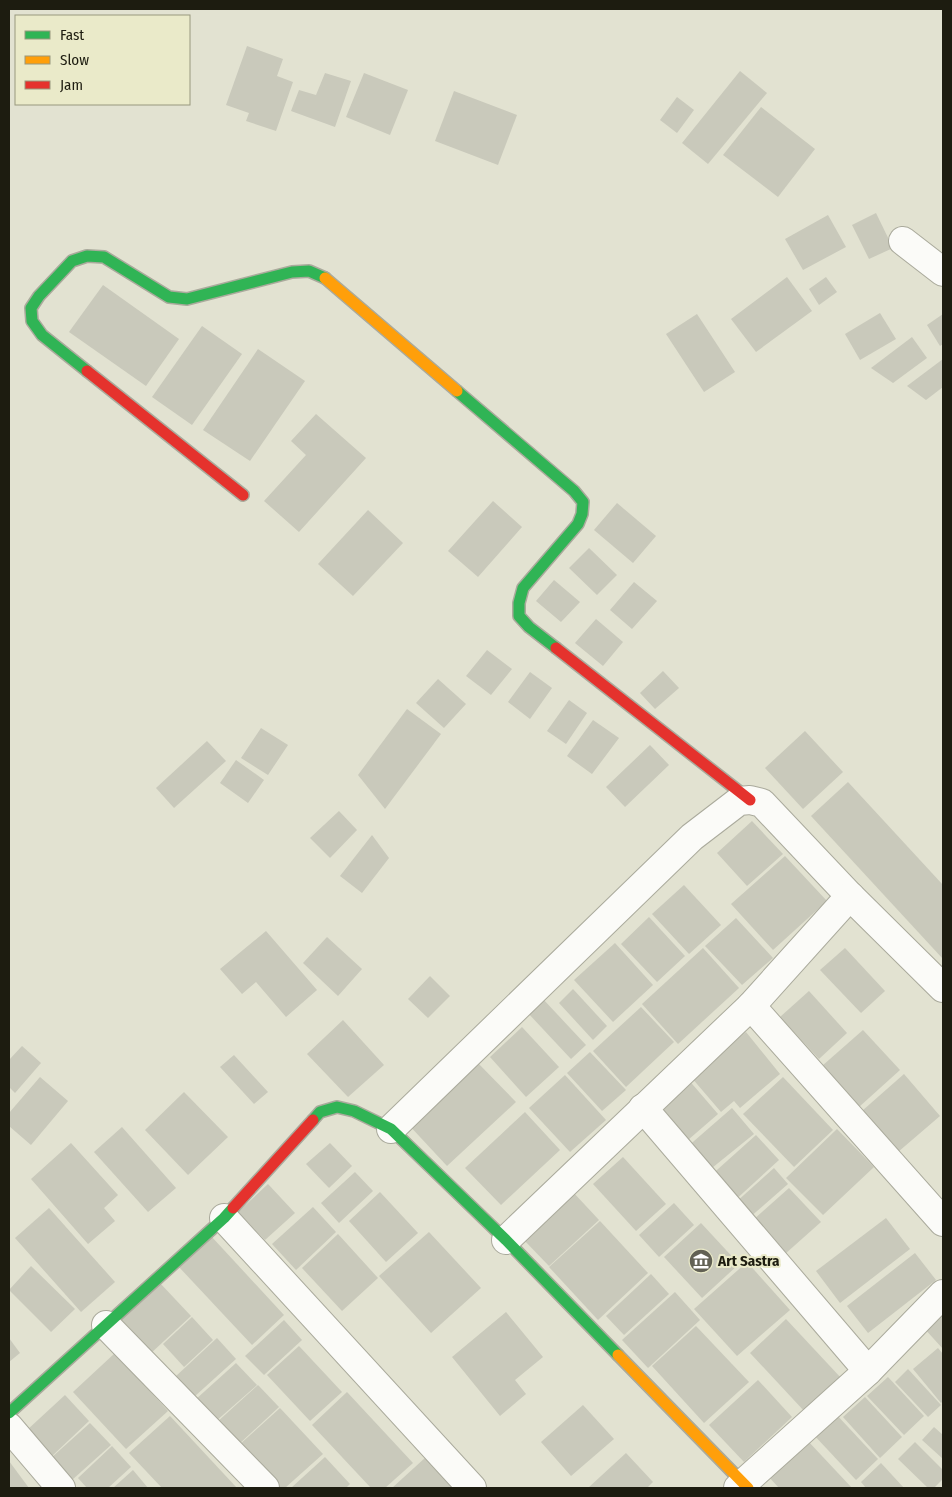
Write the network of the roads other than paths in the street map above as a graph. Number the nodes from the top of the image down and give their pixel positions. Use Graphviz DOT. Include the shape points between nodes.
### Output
graph roads {
  1 [pos="903,241"];
  2 [pos="943,272"];
  3 [pos="244,495"];
  4 [pos="750,800"];
  5 [pos="850,896"];
  6 [pos="943,988"];
  7 [pos="751,1006"];
  8 [pos="642,1108"];
  9 [pos="391,1129"];
  10 [pos="224,1218"];
  11 [pos="943,1222"];
  12 [pos="506,1240"];
  13 [pos="943,1294"];
  14 [pos="106,1325"];
  15 [pos="868,1371"];
  16 [pos="9,1413"];
  17 [pos="9,1427"];
  18 [pos="743,1486"];
  19 [pos="61,1488"];
  20 [pos="265,1488"];
  21 [pos="472,1488"];
  1 -- 2 [label="street"];
  3 -- 4 [label="street" via="42,335 32,321 31,308 72,261 87,256 104,257 169,297 187,299 292,272 309,271 324,277 583,502 578,524 523,588 519,616"];
  4 -- 5 [label="street" via="762,803"];
  4 -- 9 [label="street" via="739,801 692,837"];
  5 -- 6 [label="street"];
  5 -- 7 [label="street"];
  7 -- 8 [label="street"];
  7 -- 11 [label="street"];
  8 -- 12 [label="street"];
  8 -- 15 [label="street"];
  9 -- 10 [label="street" via="354,1111 337,1107 320,1112"];
  9 -- 12 [label="street"];
  10 -- 14 [label="street"];
  10 -- 21 [label="street"];
  12 -- 18 [label="street"];
  13 -- 15 [label="street"];
  14 -- 16 [label="street"];
  14 -- 20 [label="street"];
  15 -- 18 [label="street"];
  17 -- 19 [label="street"];
}
